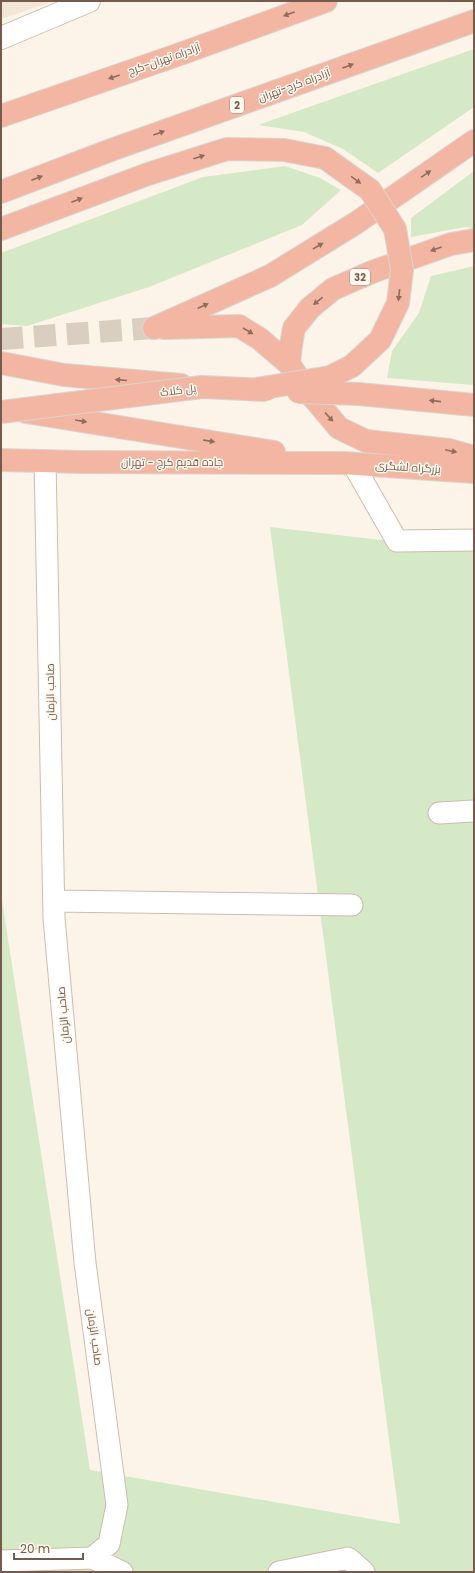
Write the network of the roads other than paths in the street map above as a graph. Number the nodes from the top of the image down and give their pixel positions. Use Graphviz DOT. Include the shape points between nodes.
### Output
graph roads {
  1 [pos="87,1"];
  2 [pos="326,1"];
  3 [pos="61,6"];
  4 [pos="474,21"];
  5 [pos="1,38"];
  6 [pos="1,116"];
  7 [pos="474,141"];
  8 [pos="1,192"];
  9 [pos="1,229"];
  10 [pos="474,240"];
  11 [pos="1,363"];
  12 [pos="290,364"];
  13 [pos="202,387"];
  14 [pos="251,390"];
  15 [pos="474,405"];
  16 [pos="1,408"];
  17 [pos="1,412"];
  18 [pos="474,457"];
  19 [pos="1,460"];
  20 [pos="45,461"];
  21 [pos="348,463"];
  22 [pos="474,472"];
  23 [pos="474,540"];
  24 [pos="474,811"];
  25 [pos="439,813"];
  26 [pos="54,901"];
  27 [pos="352,905"];
  28 [pos="92,1558"];
  29 [pos="1,1561"];
  30 [pos="122,1572"];
  31 [pos="279,1572"];
  32 [pos="364,1572"];
  1 -- 3 [label="street"];
  2 -- 6 [label="highway, آزادراه تهران-کرج, one-way"];
  3 -- 5 [label="street"];
  8 -- 4 [label="highway, آزادراه کرج-تهران / 2, one-way" via="111,150"];
  7 -- 12 [label="highway" via="356,223 270,276 154,328 239,326 260,339"];
  9 -- 14 [label="highway, one-way, bridge" via="148,174 227,149 284,150 325,158 370,190 394,229 402,270 398,303 380,340 352,366 330,377"];
  10 -- 12 [label="highway, 32, one-way" via="450,244 333,289 310,308 294,328 290,345"];
  13 -- 11 [label="highway, پل کلاک, one-way, bridge" via="64,375"];
  12 -- 18 [label="highway, one-way" via="306,389 339,428 366,441 449,450"];
  13 -- 14 [label="highway, bridge"];
  13 -- 17 [label="highway, پل کلاک, bridge"];
  15 -- 14 [label="highway, one-way, bridge" via="359,394"];
  16 -- 21 [label="highway, one-way"];
  19 -- 20 [label="highway, جاده قدیم کرج - تهران"];
  20 -- 21 [label="highway, جاده قدیم کرج - تهران"];
  20 -- 26 [label="street, صاحب الزمان"];
  21 -- 22 [label="highway, بزرگراه لشگری"];
  21 -- 23 [label="street" via="396,541"];
  24 -- 25 [label="street"];
  26 -- 27 [label="street"];
  26 -- 28 [label="street, صاحب الزمان" via="85,1263 118,1505 109,1544"];
  28 -- 29 [label="street"];
  28 -- 30 [label="street"];
  31 -- 32 [label="street" via="348,1558"];
}
